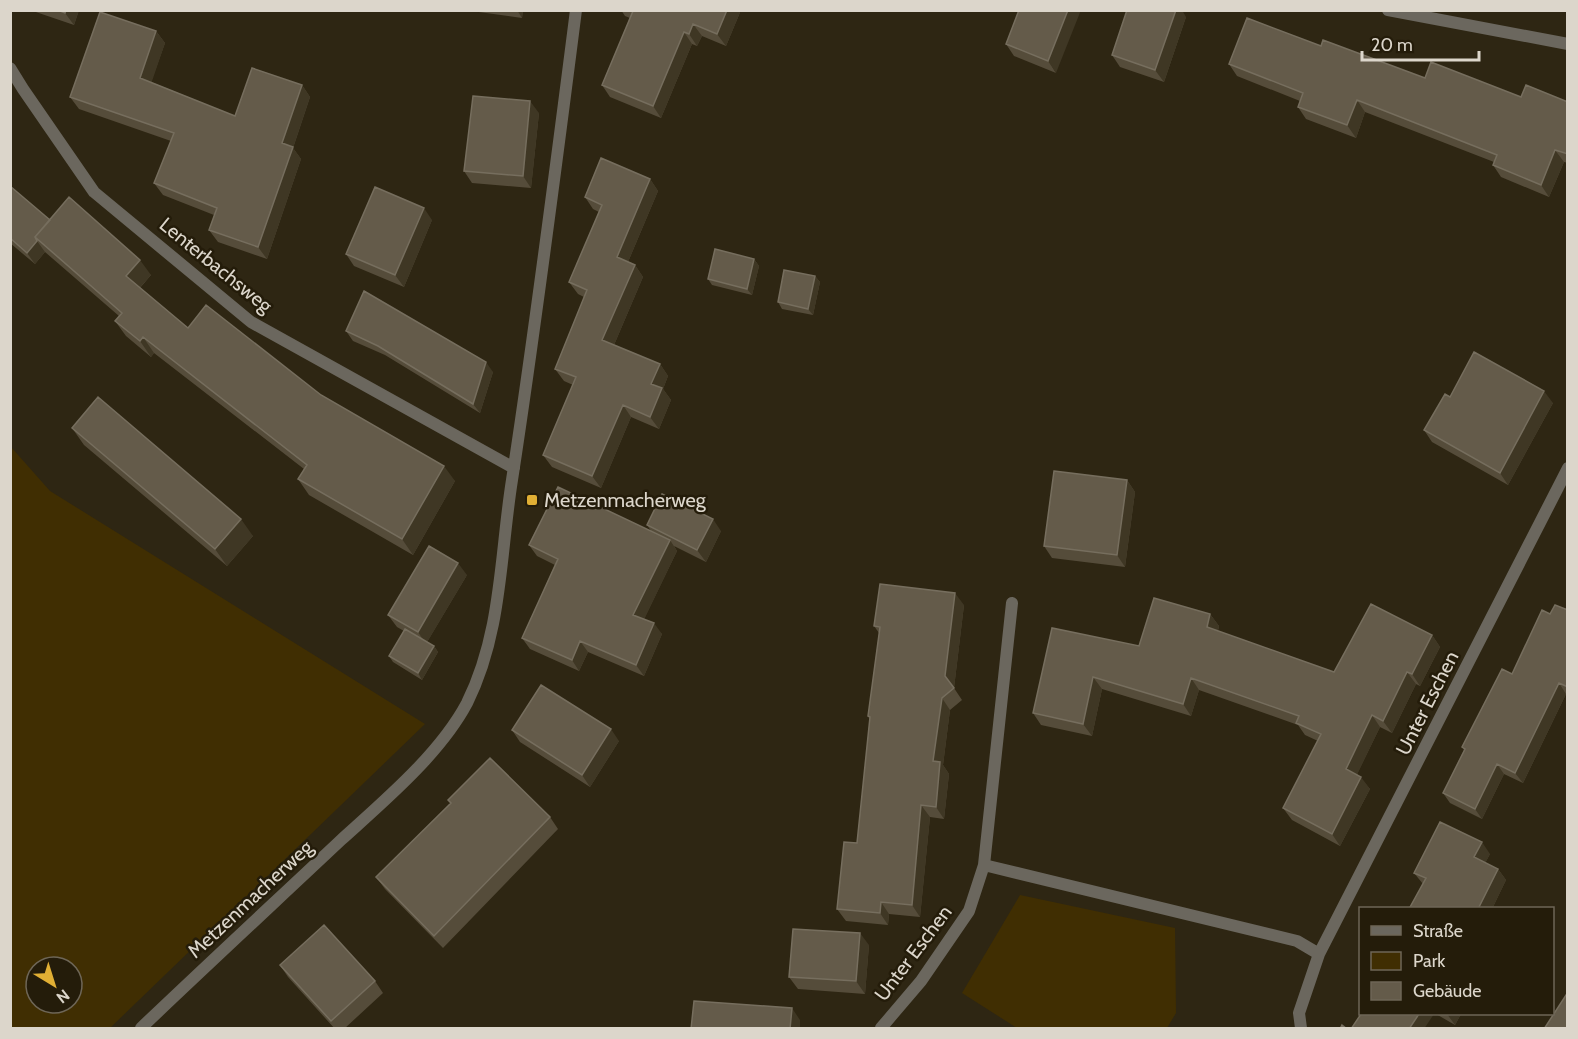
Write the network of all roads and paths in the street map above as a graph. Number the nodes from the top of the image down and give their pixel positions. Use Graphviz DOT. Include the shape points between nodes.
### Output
graph roads {
  1 [pos="576,10"];
  2 [pos="1388,10"];
  3 [pos="1568,44"];
  4 [pos="10,68"];
  5 [pos="514,468"];
  6 [pos="1568,468"];
  7 [pos="1012,603"];
  8 [pos="984,865"];
  9 [pos="1319,954"];
  10 [pos="141,1029"];
  11 [pos="881,1029"];
  12 [pos="1301,1029"];
  1 -- 5 [label="street, Metzenmacherweg"];
  2 -- 3 [label="street"];
  4 -- 5 [label="street, Lenterbachsweg" via="94,192 251,322"];
  5 -- 10 [label="street, Metzenmacherweg" via="500,581 483,666 466,704 443,740 386,799"];
  6 -- 9 [label="street, Unter Eschen"];
  7 -- 8 [label="street, Unter Eschen"];
  8 -- 9 [label="street" via="1297,942"];
  8 -- 11 [label="street, Unter Eschen" via="969,911 921,981"];
  9 -- 12 [label="street, Unter Eschen" via="1299,1013"];
}
